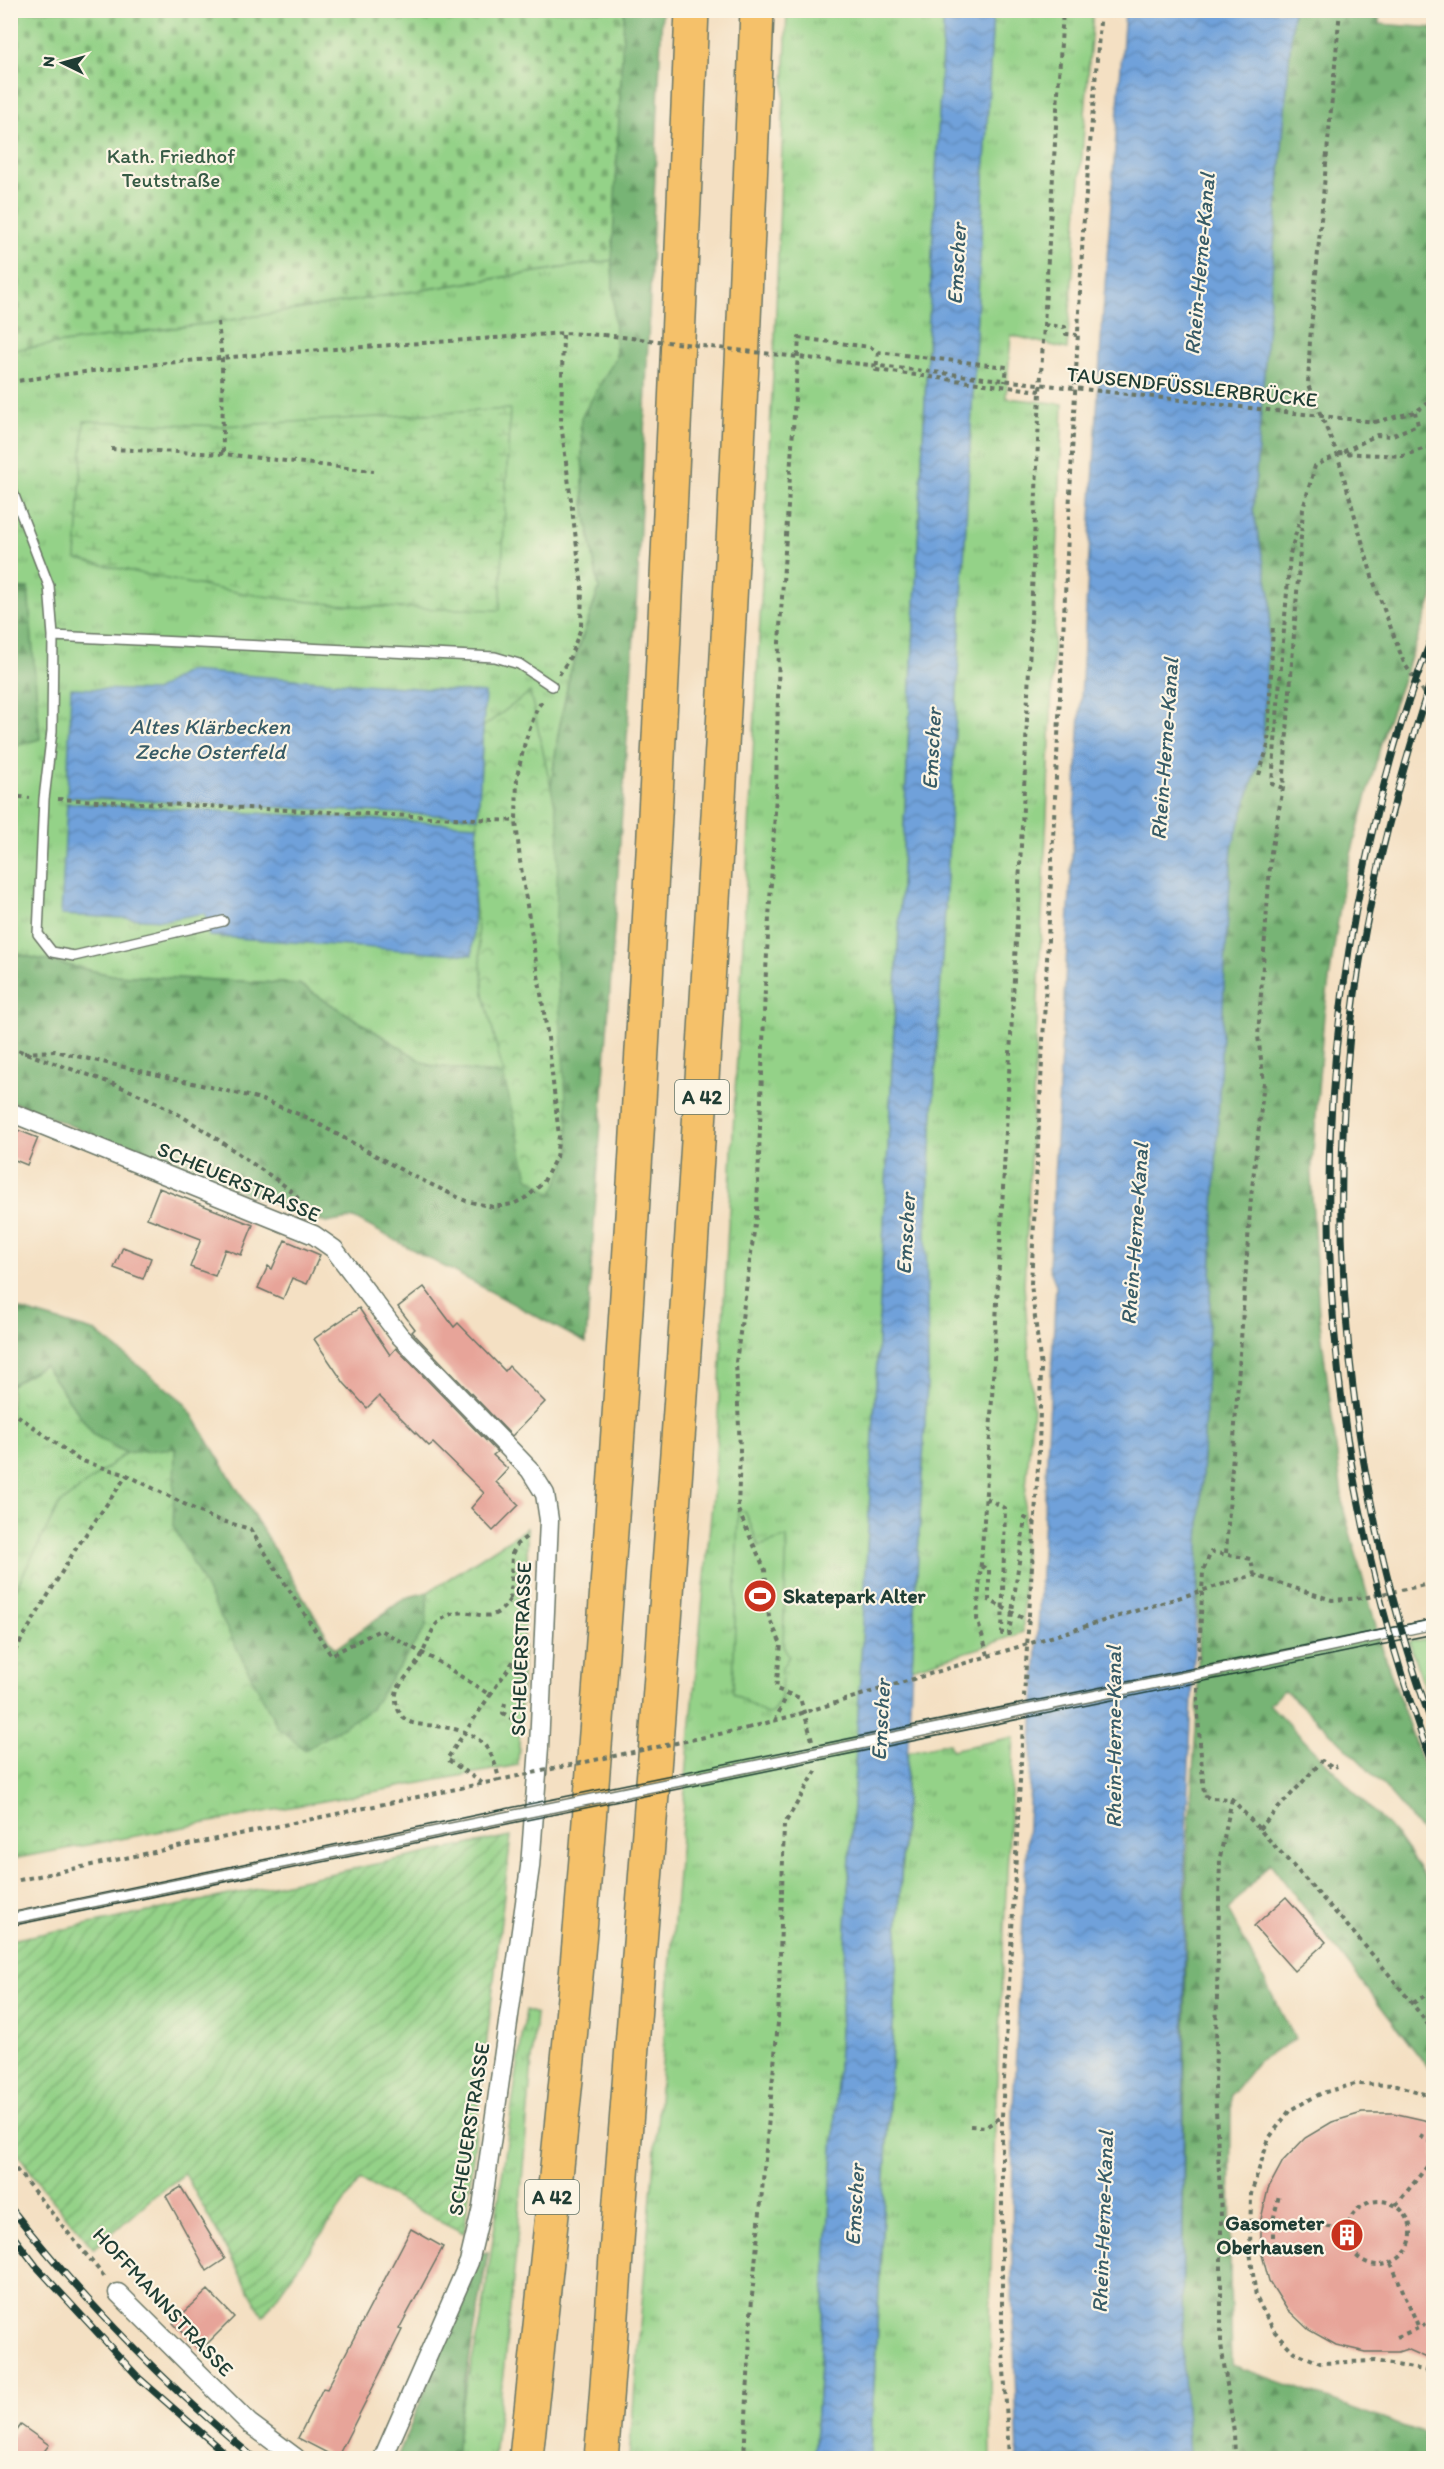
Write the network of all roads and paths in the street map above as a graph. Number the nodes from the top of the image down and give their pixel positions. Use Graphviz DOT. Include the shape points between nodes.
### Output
graph roads {
  1 [pos="692,10"];
  2 [pos="757,10"];
  3 [pos="1063,10"];
  4 [pos="1101,10"];
  5 [pos="1340,10"];
  6 [pos="218,322"];
  7 [pos="1044,325"];
  8 [pos="563,333"];
  9 [pos="1077,335"];
  10 [pos="878,352"];
  11 [pos="222,359"];
  12 [pos="10,382"];
  13 [pos="1005,382"];
  14 [pos="1040,391"];
  15 [pos="1434,399"];
  16 [pos="1415,412"];
  17 [pos="1434,445"];
  18 [pos="111,449"];
  19 [pos="1337,453"];
  20 [pos="223,454"];
  21 [pos="374,471"];
  22 [pos="10,486"];
  23 [pos="1303,509"];
  24 [pos="1273,624"];
  25 [pos="53,636"];
  26 [pos="552,686"];
  27 [pos="1434,709"];
  28 [pos="1268,746"];
  29 [pos="1274,746"];
  30 [pos="1259,775"];
  31 [pos="1283,788"];
  32 [pos="10,796"];
  33 [pos="23,797"];
  34 [pos="63,799"];
  35 [pos="516,821"];
  36 [pos="223,921"];
  37 [pos="10,1047"];
  38 [pos="24,1053"];
  39 [pos="10,1112"];
  40 [pos="314,1235"];
  41 [pos="10,1410"];
  42 [pos="128,1475"];
  43 [pos="986,1497"];
  44 [pos="549,1520"];
  45 [pos="1035,1523"];
  46 [pos="1211,1552"];
  47 [pos="1226,1553"];
  48 [pos="981,1566"];
  49 [pos="1254,1575"];
  50 [pos="1434,1583"];
  51 [pos="1003,1607"];
  52 [pos="1013,1612"];
  53 [pos="1028,1621"];
  54 [pos="546,1624"];
  55 [pos="1434,1624"];
  56 [pos="988,1655"];
  57 [pos="10,1659"];
  58 [pos="490,1695"];
  59 [pos="787,1695"];
  60 [pos="1024,1703"];
  61 [pos="505,1704"];
  62 [pos="1023,1715"];
  63 [pos="775,1720"];
  64 [pos="525,1727"];
  65 [pos="813,1746"];
  66 [pos="816,1757"];
  67 [pos="1336,1766"];
  68 [pos="499,1780"];
  69 [pos="483,1783"];
  70 [pos="1209,1798"];
  71 [pos="1232,1799"];
  72 [pos="1259,1830"];
  73 [pos="10,1882"];
  74 [pos="10,1919"];
  75 [pos="1434,1990"];
  76 [pos="1413,2003"];
  77 [pos="1434,2033"];
  78 [pos="1434,2097"];
  79 [pos="1002,2116"];
  80 [pos="970,2126"];
  81 [pos="1420,2136"];
  82 [pos="1434,2144"];
  83 [pos="1434,2158"];
  84 [pos="10,2162"];
  85 [pos="1279,2195"];
  86 [pos="1396,2205"];
  87 [pos="1273,2221"];
  88 [pos="1347,2229"];
  89 [pos="1273,2246"];
  90 [pos="1391,2263"];
  91 [pos="118,2293"];
  92 [pos="1433,2320"];
  93 [pos="1419,2328"];
  94 [pos="1396,2337"];
  95 [pos="1434,2357"];
  96 [pos="1434,2367"];
  97 [pos="1434,2372"];
  98 [pos="296,2458"];
  99 [pos="383,2458"];
  100 [pos="526,2458"];
  101 [pos="601,2458"];
  102 [pos="744,2458"];
  103 [pos="1009,2458"];
  104 [pos="1235,2458"];
  1 -- 100 [label="highway, A 42" via="625,1327 580,1935"];
  2 -- 101 [label="highway, A 42" via="747,288 703,1080"];
  3 -- 7 [label="path"];
  4 -- 9 [label="path"];
  5 -- 19 [label="path" via="1308,385"];
  6 -- 11 [label="path"];
  7 -- 9 [label="path" via="1065,327 1066,334"];
  7 -- 14 [label="path"];
  8 -- 11 [label="path, TAUSENDFÜSSLERBRÜCKE"];
  8 -- 13 [label="path, TAUSENDFÜSSLERBRÜCKE, bridge"];
  8 -- 26 [label="path" via="561,423 582,586 581,628 570,657"];
  9 -- 45 [label="path" via="1030,1284 1041,1368"];
  10 -- 13 [label="path" via="1007,367"];
  10 -- 14 [label="path, bridge" via="876,370"];
  10 -- 59 [label="path" via="870,347 799,338 785,532 758,1210 736,1362 738,1510 765,1570 770,1618 781,1644 776,1689"];
  11 -- 12 [label="path, TAUSENDFÜSSLERBRÜCKE" via="96,369"];
  11 -- 20 [label="path"];
  13 -- 16 [label="path, TAUSENDFÜSSLERBRÜCKE, bridge" via="1375,422"];
  14 -- 43 [label="path" via="1025,769"];
  15 -- 16 [label="path"];
  16 -- 19 [label="path" via="1418,425 1390,436 1377,435"];
  17 -- 19 [label="path" via="1403,456"];
  18 -- 20 [label="path"];
  19 -- 23 [label="path" via="1315,466"];
  19 -- 27 [label="path" via="1373,580 1400,653"];
  20 -- 21 [label="path"];
  22 -- 25 [label="lane" via="50,586"];
  23 -- 29 [label="path" via="1290,554"];
  23 -- 31 [label="path"];
  24 -- 28 [label="path"];
  25 -- 26 [label="lane" via="495,657 519,664"];
  25 -- 36 [label="lane" via="52,731 44,799 38,934 52,952 74,956"];
  26 -- 35 [label="path" via="537,708 525,742 517,776"];
  28 -- 29 [label="path"];
  28 -- 30 [label="path"];
  29 -- 31 [label="path" via="1272,784"];
  31 -- 47 [label="path" via="1271,852 1258,1036 1264,1082 1251,1197"];
  32 -- 33 [label="path"];
  34 -- 35 [label="path"];
  35 -- 38 [label="path" via="559,1136 556,1157 543,1183 513,1204 493,1207 466,1202 306,1117 257,1098 55,1051"];
  37 -- 38 [label="path"];
  38 -- 40 [label="path" via="127,1090 205,1130 289,1190 311,1218"];
  39 -- 40 [label="street, SCHEUERSTRASSE"];
  40 -- 44 [label="street, SCHEUERSTRASSE" via="334,1249 399,1335 536,1477 545,1494"];
  41 -- 42 [label="path" via="79,1460"];
  42 -- 57 [label="path" via="75,1550"];
  42 -- 58 [label="path" via="212,1518 250,1529 331,1655 380,1630"];
  43 -- 48 [label="path"];
  43 -- 51 [label="path" via="1005,1508"];
  44 -- 54 [label="street, SCHEUERSTRASSE"];
  44 -- 68 [label="path, bridge" via="517,1544 512,1554 510,1599 504,1609 487,1617 456,1614 443,1618 396,1695 397,1709 406,1720 474,1735 491,1754"];
  45 -- 52 [label="path" via="1025,1518"];
  45 -- 53 [label="path"];
  46 -- 47 [label="path"];
  47 -- 49 [label="path" via="1251,1559"];
  48 -- 51 [label="path" via="989,1570 989,1600"];
  48 -- 56 [label="path" via="977,1619"];
  49 -- 50 [label="path" via="1332,1600 1363,1598"];
  49 -- 56 [label="path, bridge"];
  51 -- 52 [label="path"];
  51 -- 52 [label="path" via="1002,1634 1009,1635"];
  52 -- 53 [label="path"];
  53 -- 60 [label="path"];
  54 -- 58 [label="path" via="521,1649"];
  54 -- 99 [label="street, SCHEUERSTRASSE" via="530,1867 482,2207 469,2262"];
  55 -- 74 [label="lane, bridge"];
  56 -- 63 [label="path, bridge"];
  58 -- 69 [label="path" via="447,1759"];
  59 -- 63 [label="path"];
  59 -- 65 [label="path" via="800,1698"];
  61 -- 64 [label="path" via="503,1713"];
  62 -- 79 [label="path"];
  63 -- 68 [label="path, bridge"];
  66 -- 102 [label="path" via="818,1767 784,1825 778,2023 752,2296"];
  67 -- 72 [label="path" via="1322,1761"];
  68 -- 69 [label="path"];
  69 -- 73 [label="path"];
  70 -- 71 [label="path"];
  71 -- 72 [label="path"];
  71 -- 104 [label="path" via="1220,1857 1215,2088 1221,2344"];
  72 -- 76 [label="path"];
  75 -- 76 [label="path"];
  76 -- 77 [label="path"];
  78 -- 97 [label="path" via="1396,2085 1355,2084 1322,2093 1290,2110 1269,2138 1251,2194 1250,2251 1256,2297 1274,2331 1294,2352 1320,2363 1375,2361"];
  79 -- 80 [label="path" via="986,2127"];
  79 -- 103 [label="path" via="1002,2333"];
  81 -- 82 [label="path"];
  83 -- 86 [label="path"];
  84 -- 91 [label="path, HOFFMANNSTRASSE"];
  85 -- 87 [label="path"];
  86 -- 88 [label="path" via="1376,2201 1363,2206 1352,2216"];
  86 -- 90 [label="path" via="1404,2212 1412,2231 1407,2250"];
  87 -- 88 [label="path"];
  87 -- 89 [label="path"];
  88 -- 90 [label="path" via="1350,2245 1360,2258 1375,2265"];
  90 -- 93 [label="path"];
  91 -- 98 [label="street, HOFFMANNSTRASSE" via="249,2424"];
  92 -- 93 [label="path"];
  93 -- 94 [label="path"];
  95 -- 96 [label="path" via="1428,2361"];
}
